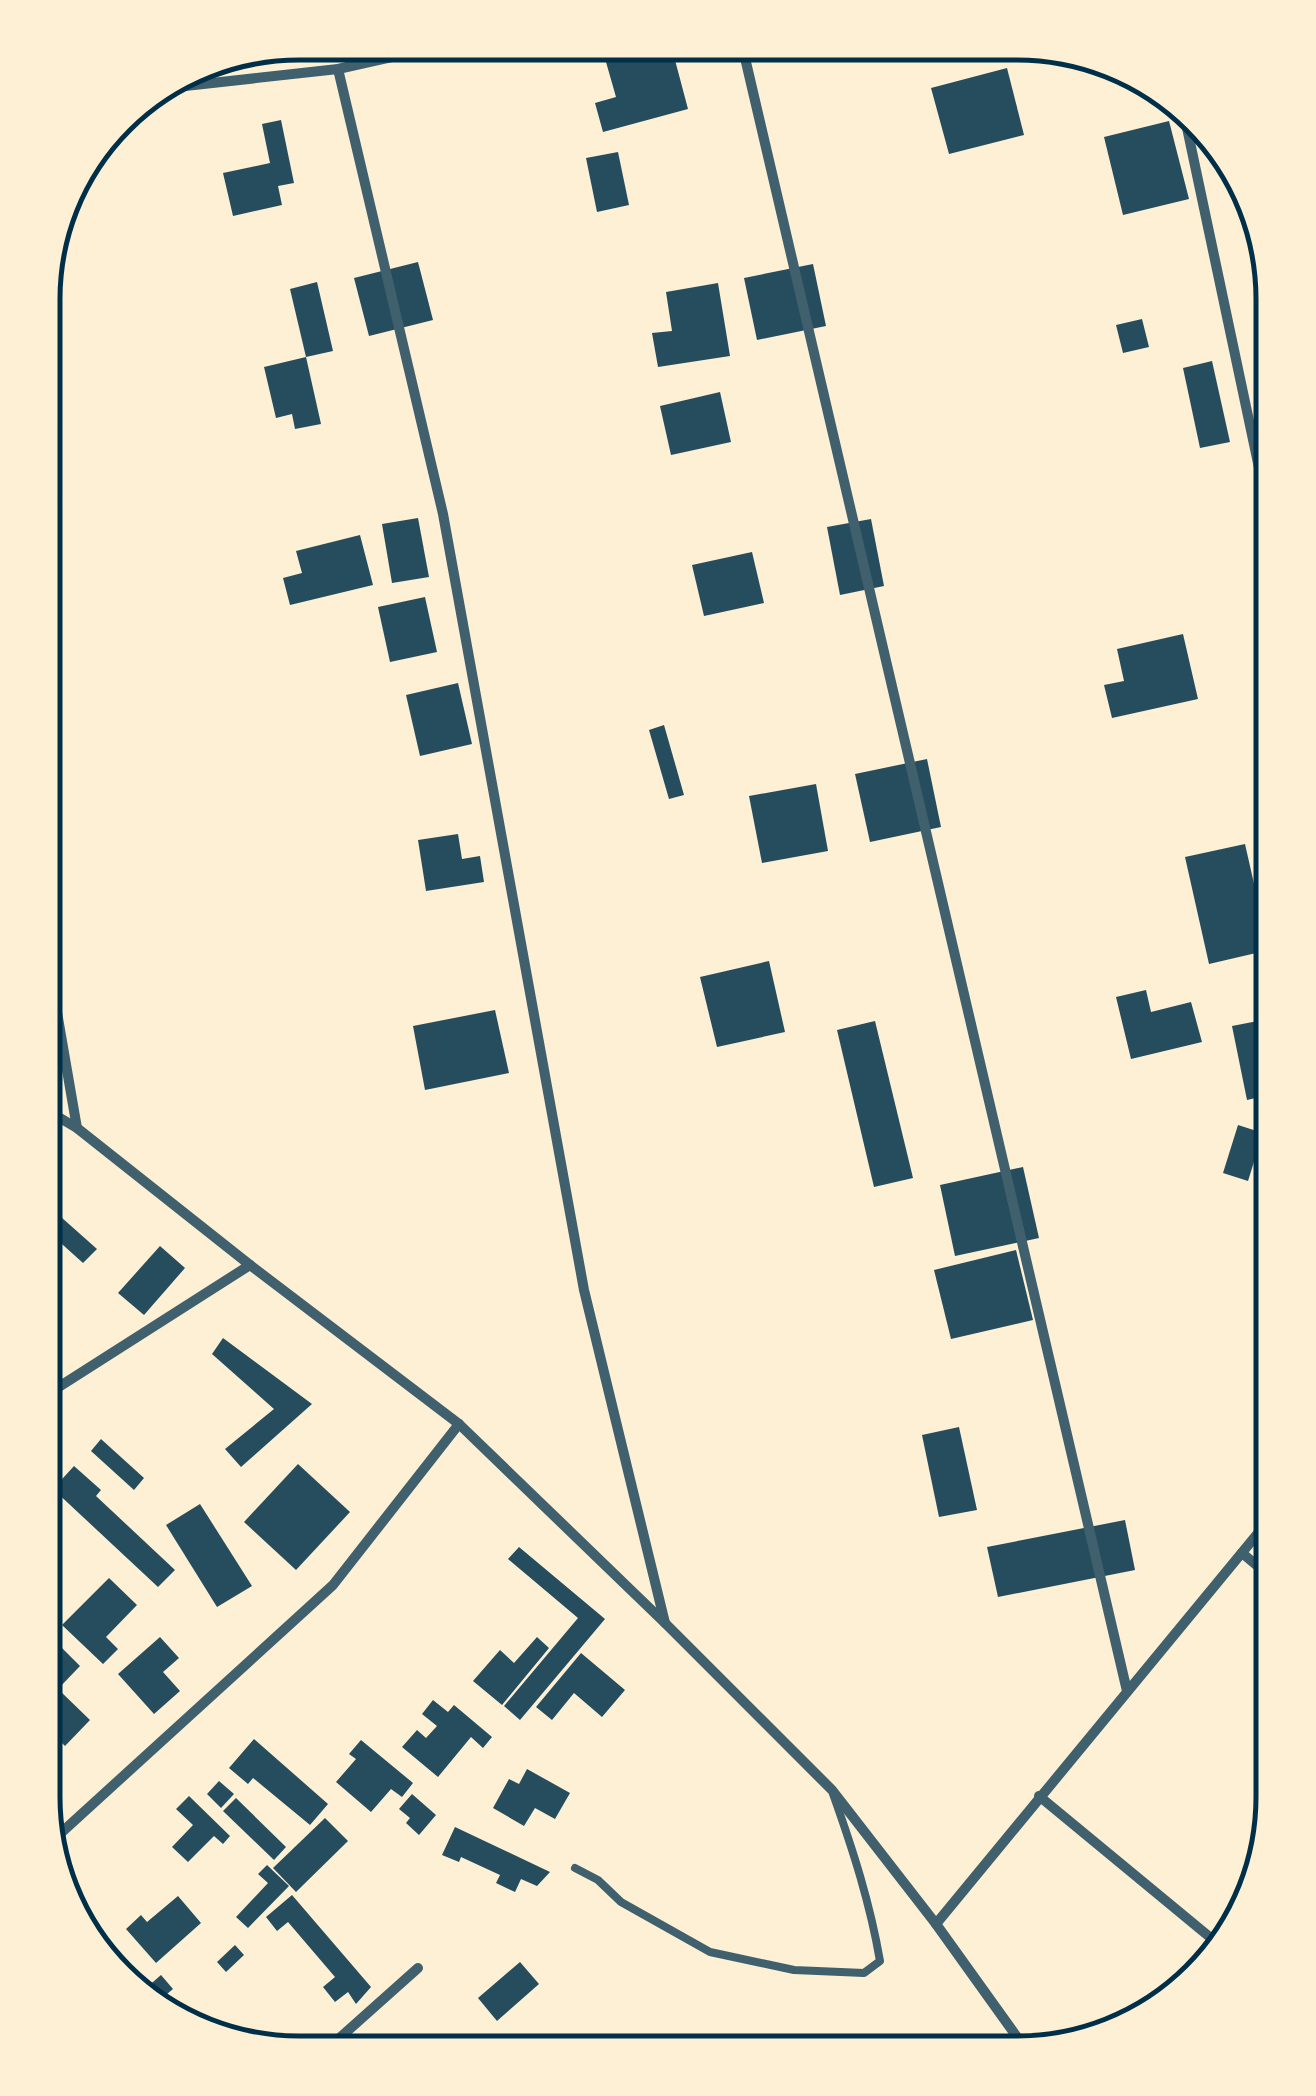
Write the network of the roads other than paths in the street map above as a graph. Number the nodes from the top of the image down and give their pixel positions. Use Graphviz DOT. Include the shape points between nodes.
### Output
graph roads {
  1 [pos="380,60"];
  2 [pos="746,60"];
  3 [pos="338,69"];
  4 [pos="193,85"];
  5 [pos="1191,136"];
  6 [pos="1256,437"];
  7 [pos="60,1027"];
  8 [pos="60,1117"];
  9 [pos="78,1128"];
  10 [pos="250,1266"];
  11 [pos="60,1386"];
  12 [pos="459,1424"];
  13 [pos="1255,1537"];
  14 [pos="1242,1553"];
  15 [pos="1255,1564"];
  16 [pos="664,1622"];
  17 [pos="1127,1691"];
  18 [pos="832,1790"];
  19 [pos="1039,1796"];
  20 [pos="63,1832"];
  21 [pos="575,1868"];
  22 [pos="936,1924"];
  23 [pos="1210,1938"];
  24 [pos="418,1968"];
  25 [pos="343,2036"];
  26 [pos="1016,2036"];
  1 -- 3 [label="street"];
  2 -- 17 [label="street"];
  3 -- 4 [label="street"];
  3 -- 16 [label="street" via="443,514 584,1290"];
  5 -- 6 [label="street"];
  7 -- 9 [label="street"];
  8 -- 9 [label="street"];
  9 -- 10 [label="street"];
  10 -- 11 [label="street"];
  10 -- 12 [label="street"];
  12 -- 16 [label="street"];
  12 -- 20 [label="street" via="333,1585"];
  13 -- 14 [label="street"];
  14 -- 15 [label="street"];
  14 -- 17 [label="street"];
  16 -- 18 [label="street"];
  17 -- 19 [label="street"];
  18 -- 21 [label="lane" via="876,1937 880,1961 864,1974 794,1970 710,1952"];
  18 -- 22 [label="street"];
  19 -- 22 [label="street"];
  19 -- 23 [label="street"];
  22 -- 26 [label="street"];
  24 -- 25 [label="street"];
}
